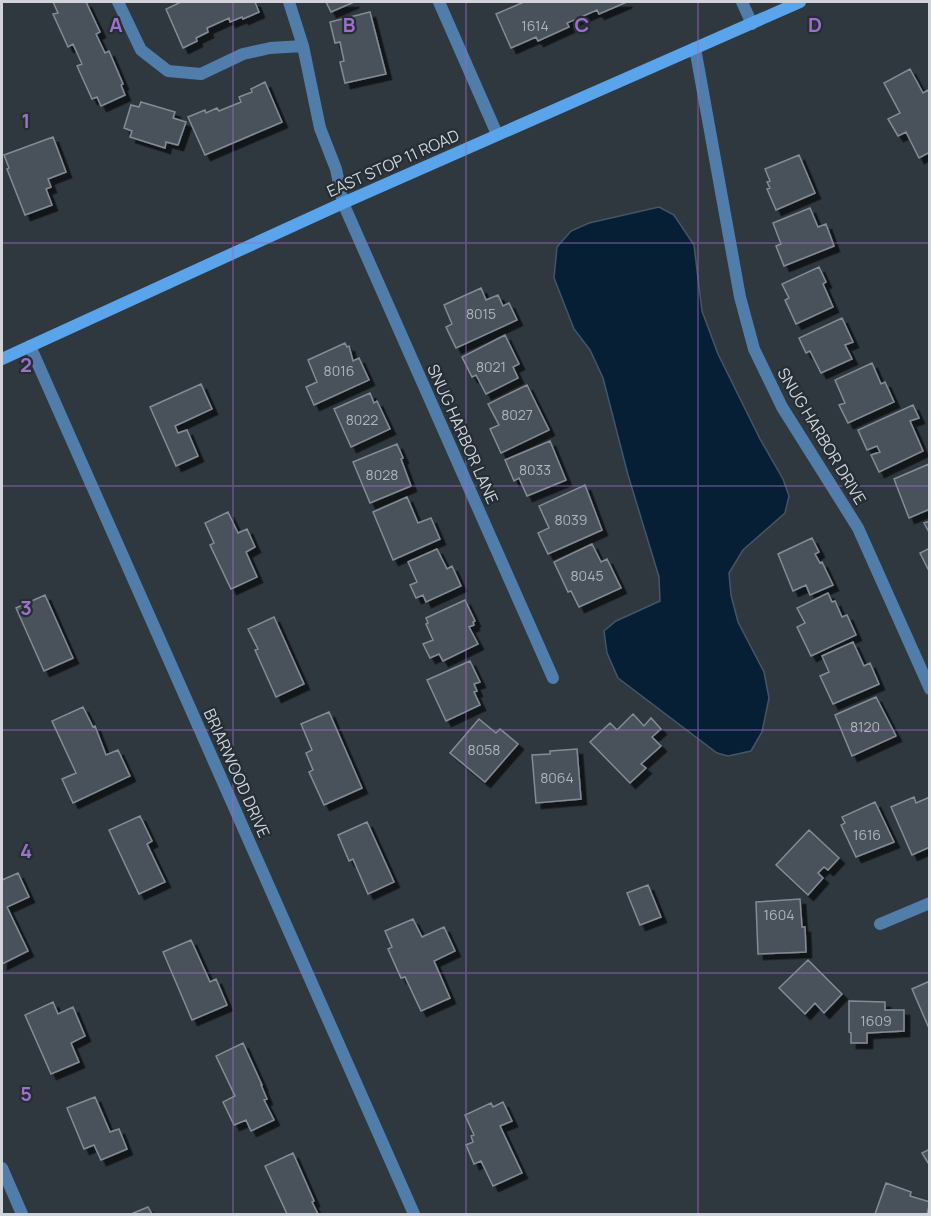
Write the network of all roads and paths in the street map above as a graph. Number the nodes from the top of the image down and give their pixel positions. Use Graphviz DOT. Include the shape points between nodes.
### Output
graph roads {
  1 [pos="118,2"];
  2 [pos="289,2"];
  3 [pos="439,2"];
  4 [pos="742,2"];
  5 [pos="800,2"];
  6 [pos="752,24"];
  7 [pos="303,46"];
  8 [pos="696,48"];
  9 [pos="497,134"];
  10 [pos="343,203"];
  11 [pos="30,346"];
  12 [pos="2,358"];
  13 [pos="553,678"];
  14 [pos="930,689"];
  15 [pos="930,903"];
  16 [pos="880,924"];
  17 [pos="2,1168"];
  18 [pos="22,1215"];
  19 [pos="414,1215"];
  1 -- 7 [label="street" via="141,50 168,71 201,74 243,54"];
  2 -- 7 [label="street, SNUG HARBOR LANE"];
  3 -- 9 [label="street"];
  4 -- 6 [label="street"];
  5 -- 6 [label="main road, EAST STOP 11 ROAD"];
  6 -- 8 [label="main road, EAST STOP 11 ROAD"];
  7 -- 10 [label="street, SNUG HARBOR LANE" via="320,128 336,169"];
  8 -- 9 [label="main road, EAST STOP 11 ROAD"];
  8 -- 14 [label="street, SNUG HARBOR DRIVE" via="740,297 754,349 777,398 858,528"];
  9 -- 10 [label="main road, EAST STOP 11 ROAD"];
  10 -- 11 [label="main road, EAST STOP 11 ROAD"];
  10 -- 13 [label="street, SNUG HARBOR LANE"];
  11 -- 12 [label="main road, EAST STOP 11 ROAD"];
  11 -- 19 [label="street, BRIARWOOD DRIVE"];
  15 -- 16 [label="street"];
  17 -- 18 [label="street"];
}
